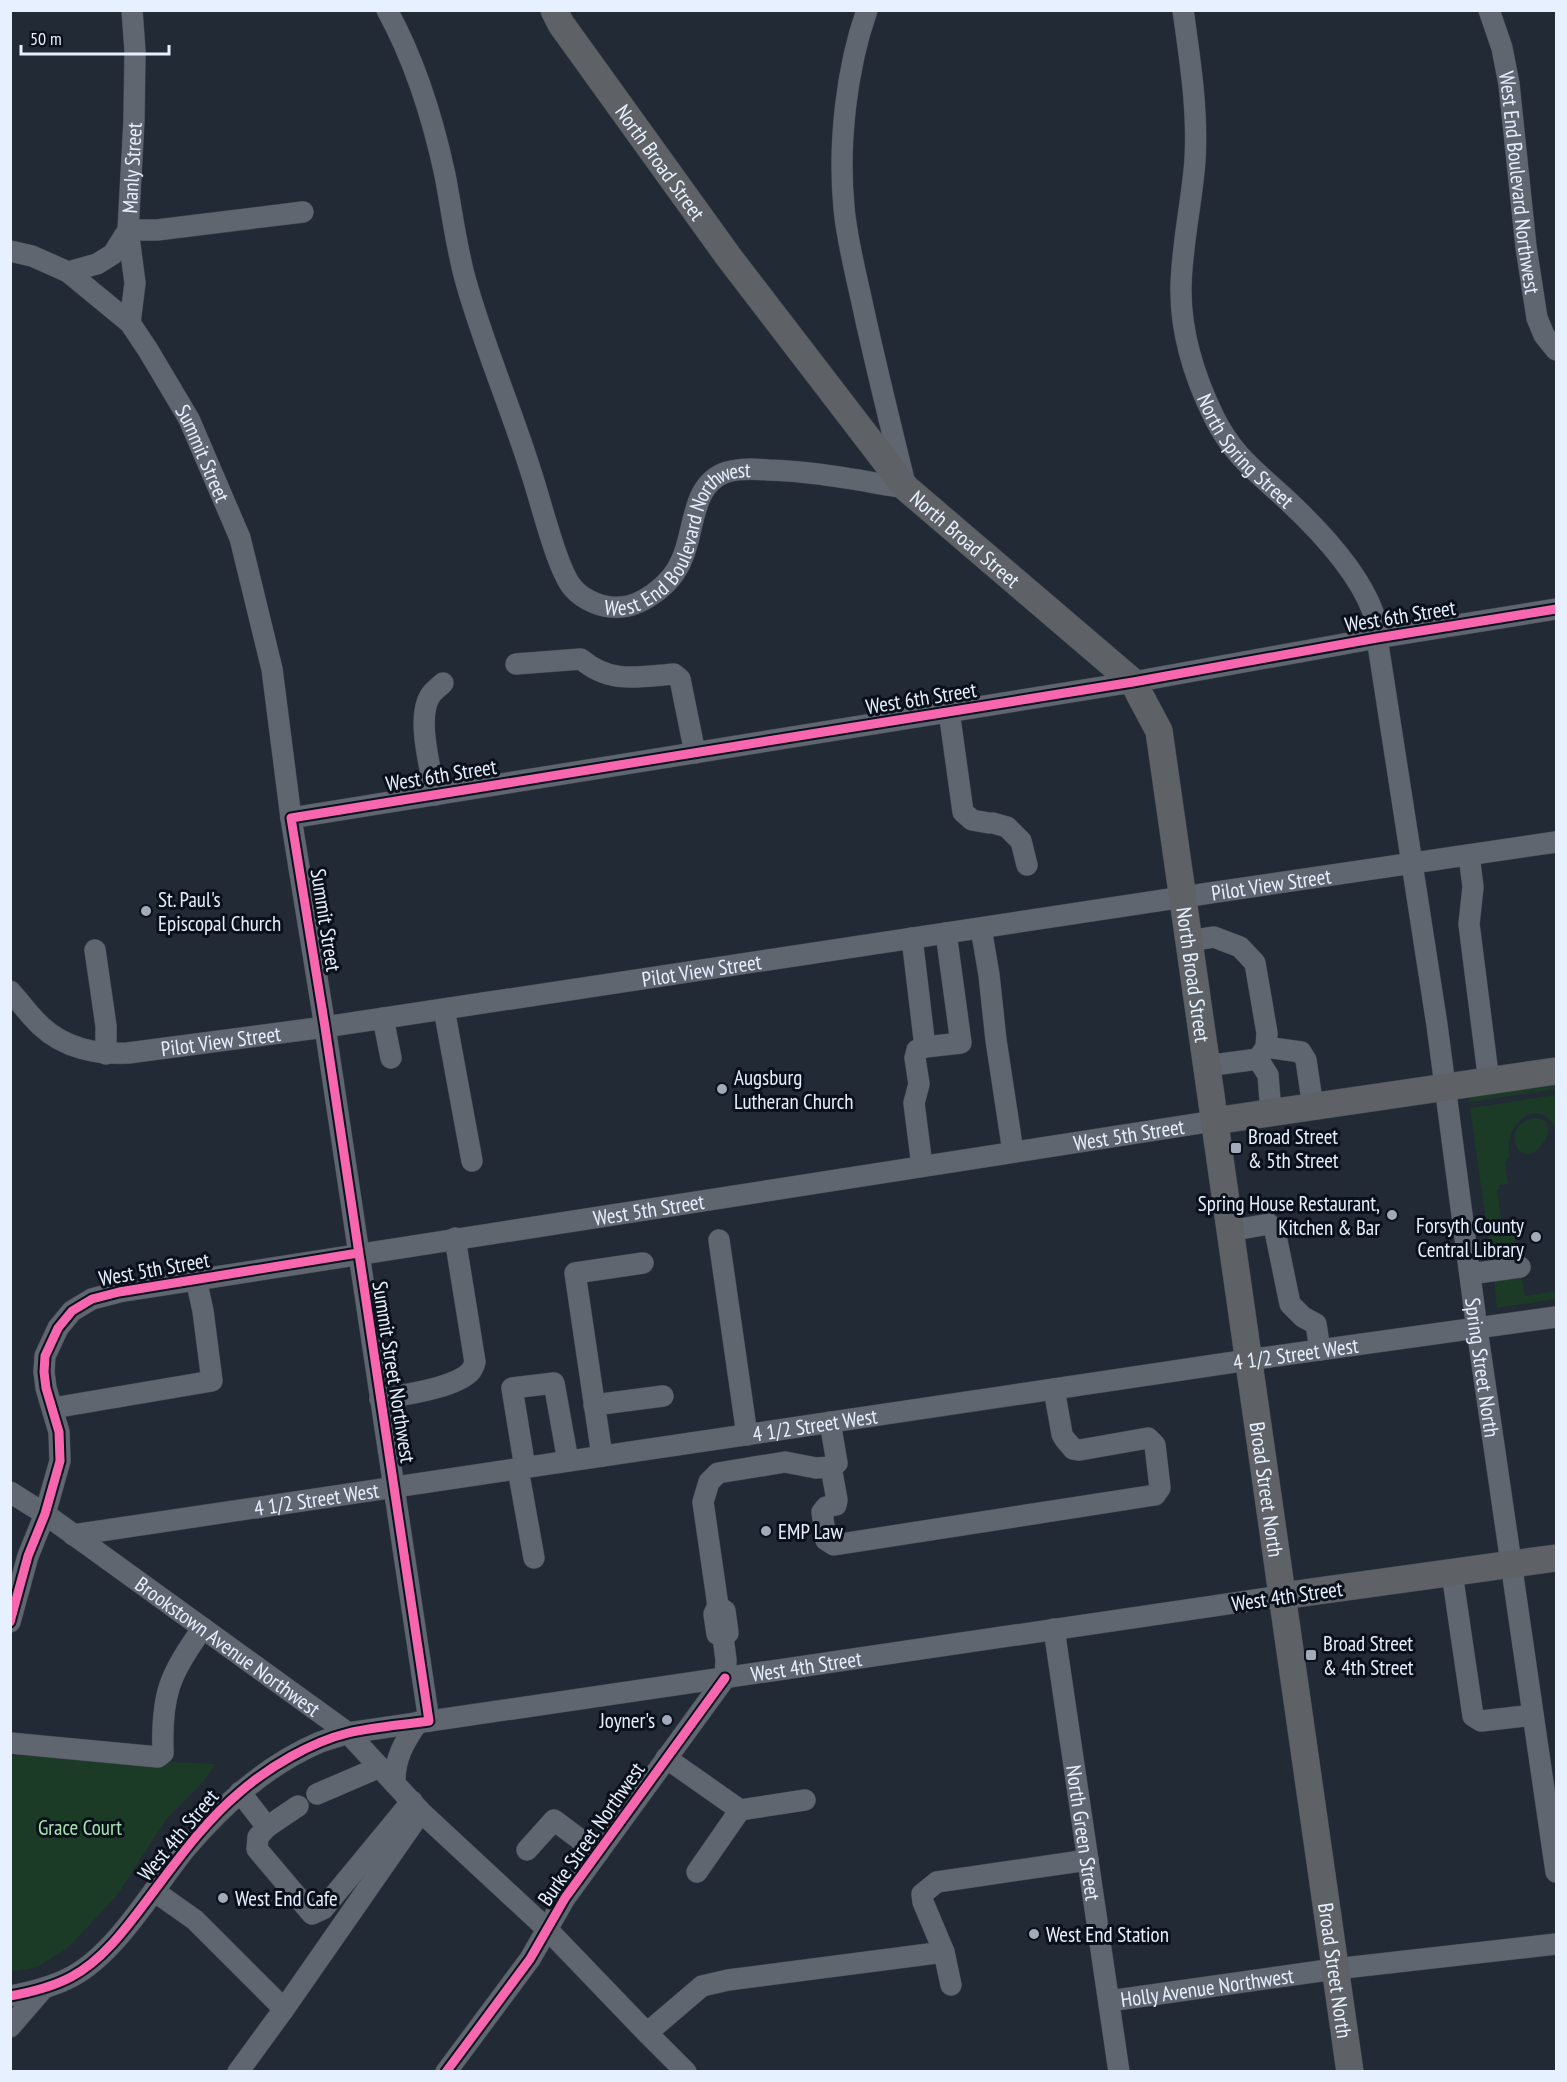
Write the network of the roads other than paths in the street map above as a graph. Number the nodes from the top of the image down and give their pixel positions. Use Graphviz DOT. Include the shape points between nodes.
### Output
graph roads {
  1 [pos="132,10"];
  2 [pos="387,10"];
  3 [pos="867,10"];
  4 [pos="1183,10"];
  5 [pos="1489,10"];
  6 [pos="552,15"];
  7 [pos="303,212"];
  8 [pos="128,230"];
  9 [pos="10,251"];
  10 [pos="68,273"];
  11 [pos="130,323"];
  12 [pos="1557,350"];
  13 [pos="906,488"];
  14 [pos="1557,609"];
  15 [pos="1377,638"];
  16 [pos="516,664"];
  17 [pos="1133,682"];
  18 [pos="444,683"];
  19 [pos="949,711"];
  20 [pos="695,753"];
  21 [pos="435,795"];
  22 [pos="291,818"];
  23 [pos="1557,843"];
  24 [pos="1469,855"];
  25 [pos="1413,863"];
  26 [pos="1027,865"];
  27 [pos="1182,897"];
  28 [pos="981,928"];
  29 [pos="946,933"];
  30 [pos="912,938"];
  31 [pos="1188,941"];
  32 [pos="95,950"];
  33 [pos="10,991"];
  34 [pos="444,1009"];
  35 [pos="383,1018"];
  36 [pos="325,1027"];
  37 [pos="925,1047"];
  38 [pos="1262,1053"];
  39 [pos="106,1054"];
  40 [pos="391,1058"];
  41 [pos="1206,1066"];
  42 [pos="1557,1071"];
  43 [pos="1489,1082"];
  44 [pos="1445,1088"];
  45 [pos="1313,1107"];
  46 [pos="1271,1113"];
  47 [pos="1214,1121"];
  48 [pos="1014,1152"];
  49 [pos="472,1161"];
  50 [pos="922,1166"];
  51 [pos="1230,1231"];
  52 [pos="455,1238"];
  53 [pos="719,1240"];
  54 [pos="358,1253"];
  55 [pos="643,1263"];
  56 [pos="1520,1267"];
  57 [pos="1470,1274"];
  58 [pos="196,1279"];
  59 [pos="1557,1317"];
  60 [pos="1477,1329"];
  61 [pos="1320,1350"];
  62 [pos="1248,1360"];
  63 [pos="1061,1388"];
  64 [pos="663,1396"];
  65 [pos="380,1399"];
  66 [pos="594,1405"];
  67 [pos="53,1408"];
  68 [pos="823,1423"];
  69 [pos="747,1434"];
  70 [pos="602,1456"];
  71 [pos="568,1461"];
  72 [pos="831,1466"];
  73 [pos="522,1468"];
  74 [pos="393,1487"];
  75 [pos="10,1492"];
  76 [pos="45,1514"];
  77 [pos="73,1534"];
  78 [pos="534,1558"];
  79 [pos="1557,1558"];
  80 [pos="1511,1565"];
  81 [pos="1452,1573"];
  82 [pos="1282,1596"];
  83 [pos="10,1622"];
  84 [pos="203,1628"];
  85 [pos="1054,1629"];
  86 [pos="725,1678"];
  87 [pos="1533,1714"];
  88 [pos="423,1722"];
  89 [pos="348,1733"];
  90 [pos="10,1743"];
  91 [pos="666,1758"];
  92 [pos="380,1767"];
  93 [pos="395,1784"];
  94 [pos="240,1792"];
  95 [pos="317,1794"];
  96 [pos="805,1800"];
  97 [pos="298,1806"];
  98 [pos="416,1807"];
  99 [pos="740,1810"];
  100 [pos="267,1827"];
  101 [pos="527,1850"];
  102 [pos="598,1853"];
  103 [pos="1088,1860"];
  104 [pos="697,1872"];
  105 [pos="1557,1872"];
  106 [pos="154,1891"];
  107 [pos="548,1929"];
  108 [pos="1557,1944"];
  109 [pos="944,1952"];
  110 [pos="1335,1970"];
  111 [pos="951,1985"];
  112 [pos="42,1990"];
  113 [pos="10,1996"];
  114 [pos="1109,2001"];
  115 [pos="284,2009"];
  116 [pos="10,2027"];
  117 [pos="647,2033"];
  118 [pos="675,2068"];
  119 [pos="238,2072"];
  120 [pos="446,2072"];
  121 [pos="1119,2072"];
  122 [pos="1350,2072"];
  1 -- 8 [label="street, Manly Street" via="134,120"];
  2 -- 13 [label="street, West End Boulevard Northwest" via="417,76 434,128 465,279 484,340 558,555 568,581 579,594 614,608 648,597 663,586 684,557 705,487 728,472 792,471"];
  3 -- 13 [label="street" via="851,74 844,129 844,210 876,370"];
  4 -- 15 [label="street, North Spring Street" via="1196,124 1181,287 1188,350 1215,418 1233,449 1336,552 1367,596"];
  5 -- 12 [label="street, West End Boulevard Northwest" via="1509,84 1537,318 1544,335"];
  6 -- 13 [label="main road, North Broad Street" via="728,256"];
  7 -- 8 [label="street"];
  8 -- 10 [label="street" via="112,254 97,264"];
  8 -- 11 [label="street, Manly Street" via="135,283"];
  9 -- 10 [label="street, Summit Street" via="32,256"];
  10 -- 11 [label="street, Summit Street"];
  11 -- 22 [label="street, Summit Street" via="189,419 240,538 272,669"];
  13 -- 17 [label="main road, North Broad Street"];
  14 -- 15 [label="street, West 6th Street"];
  15 -- 17 [label="street, West 6th Street"];
  15 -- 25 [label="street, North Spring Street"];
  16 -- 20 [label="street" via="581,658 592,669 617,678 674,674 680,679"];
  17 -- 19 [label="street, West 6th Street"];
  17 -- 27 [label="main road, North Broad Street" via="1159,731"];
  18 -- 21 [label="street" via="430,696 424,720"];
  19 -- 20 [label="street, West 6th Street"];
  19 -- 26 [label="street" via="963,812 972,820 1007,827 1021,841"];
  20 -- 21 [label="street, West 6th Street"];
  21 -- 22 [label="street, West 6th Street"];
  22 -- 36 [label="street, Summit Street"];
  23 -- 24 [label="street, Pilot View Street"];
  24 -- 25 [label="street, Pilot View Street"];
  24 -- 43 [label="street" via="1473,887 1469,924"];
  25 -- 27 [label="street, Pilot View Street"];
  25 -- 44 [label="street, Spring Street North"];
  27 -- 28 [label="street, Pilot View Street"];
  27 -- 31 [label="main road, North Broad Street"];
  28 -- 29 [label="street, Pilot View Street"];
  28 -- 48 [label="street"];
  29 -- 30 [label="street, Pilot View Street"];
  29 -- 37 [label="street" via="961,1042"];
  30 -- 34 [label="street, Pilot View Street"];
  30 -- 37 [label="street"];
  31 -- 38 [label="street" via="1214,937 1240,947 1256,963 1267,1033"];
  31 -- 41 [label="main road, North Broad Street"];
  32 -- 39 [label="street"];
  33 -- 39 [label="street, Pilot View Street" via="42,1027 59,1039"];
  34 -- 35 [label="street, Pilot View Street"];
  34 -- 49 [label="street"];
  35 -- 36 [label="street, Pilot View Street"];
  35 -- 40 [label="street"];
  36 -- 39 [label="street, Pilot View Street"];
  36 -- 54 [label="street, Summit Street Northwest"];
  37 -- 50 [label="street" via="917,1050 915,1058 919,1084 914,1103"];
  38 -- 41 [label="street"];
  38 -- 45 [label="street" via="1301,1052 1306,1060"];
  38 -- 46 [label="street"];
  41 -- 47 [label="main road, North Broad Street"];
  42 -- 43 [label="main road, West 5th Street"];
  43 -- 44 [label="main road, West 5th Street"];
  44 -- 45 [label="main road, West 5th Street"];
  44 -- 57 [label="street, Spring Street North"];
  45 -- 46 [label="main road, West 5th Street"];
  46 -- 47 [label="main road, West 5th Street"];
  47 -- 48 [label="street, West 5th Street"];
  47 -- 51 [label="main road, Broad Street North"];
  48 -- 50 [label="street, West 5th Street"];
  50 -- 52 [label="street, West 5th Street"];
  51 -- 61 [label="street" via="1269,1224 1275,1231 1290,1304 1316,1324"];
  51 -- 62 [label="main road, Broad Street North"];
  52 -- 54 [label="street, West 5th Street"];
  52 -- 65 [label="street" via="475,1362 472,1370 422,1392"];
  53 -- 69 [label="street"];
  54 -- 58 [label="street, West 5th Street"];
  54 -- 65 [label="street, Summit Street Northwest"];
  55 -- 66 [label="street" via="574,1273"];
  56 -- 57 [label="street"];
  57 -- 60 [label="street, Spring Street North"];
  58 -- 67 [label="street, West 5th Street" via="119,1292 92,1299 72,1311 58,1328 45,1356 46,1388"];
  58 -- 67 [label="street" via="212,1381"];
  59 -- 60 [label="street, 4 1/2 Street West"];
  60 -- 61 [label="street, 4 1/2 Street West"];
  60 -- 80 [label="street, Spring Street North"];
  61 -- 62 [label="street, 4 1/2 Street West"];
  62 -- 63 [label="street, 4 1/2 Street West"];
  62 -- 82 [label="main road, Broad Street North"];
  63 -- 68 [label="street, 4 1/2 Street West"];
  63 -- 72 [label="street" via="1074,1432 1069,1443 1073,1449 1148,1438 1155,1445 1160,1488 1155,1495 834,1545 826,1539 822,1512 837,1500"];
  64 -- 66 [label="street"];
  65 -- 74 [label="street, Summit Street Northwest"];
  66 -- 70 [label="street"];
  67 -- 76 [label="street, West 5th Street" via="60,1461"];
  68 -- 69 [label="street, 4 1/2 Street West"];
  68 -- 72 [label="street"];
  69 -- 70 [label="street, 4 1/2 Street West"];
  70 -- 71 [label="street, 4 1/2 Street West"];
  71 -- 73 [label="street, 4 1/2 Street West"];
  71 -- 73 [label="street" via="554,1383 512,1388"];
  72 -- 86 [label="street" via="816,1468 785,1462 718,1473 709,1482 703,1502 718,1606 714,1614 726,1660"];
  73 -- 74 [label="street, 4 1/2 Street West"];
  73 -- 78 [label="street"];
  74 -- 77 [label="street, 4 1/2 Street West"];
  74 -- 88 [label="street, Summit Street Northwest"];
  75 -- 76 [label="street, Brookstown Avenue Northwest"];
  76 -- 77 [label="street, Brookstown Avenue Northwest"];
  76 -- 83 [label="street, West 5th Street" via="28,1556"];
  77 -- 84 [label="street, Brookstown Avenue Northwest"];
  79 -- 80 [label="main road, West 4th Street"];
  80 -- 81 [label="main road, West 4th Street"];
  80 -- 87 [label="street, Spring Street North"];
  81 -- 82 [label="main road, West 4th Street"];
  81 -- 87 [label="street" via="1473,1716 1481,1721"];
  82 -- 85 [label="street, West 4th Street"];
  82 -- 110 [label="main road, Broad Street North"];
  84 -- 89 [label="street, Brookstown Avenue Northwest"];
  84 -- 90 [label="street" via="171,1677 164,1753 158,1757"];
  85 -- 86 [label="street, West 4th Street"];
  85 -- 103 [label="street, North Green Street"];
  86 -- 88 [label="street, West 4th Street"];
  86 -- 91 [label="street, Burke Street Northwest"];
  87 -- 105 [label="street, Spring Street North"];
  88 -- 89 [label="street, West 4th Street"];
  88 -- 93 [label="street" via="401,1746 394,1770"];
  89 -- 92 [label="street, Brookstown Avenue Northwest"];
  89 -- 94 [label="street, West 4th Street" via="318,1743"];
  91 -- 99 [label="street"];
  91 -- 102 [label="street, Burke Street Northwest"];
  92 -- 93 [label="street, Brookstown Avenue Northwest"];
  92 -- 95 [label="street"];
  93 -- 98 [label="street, Brookstown Avenue Northwest"];
  94 -- 100 [label="street"];
  94 -- 106 [label="street, West 4th Street" via="186,1849"];
  96 -- 99 [label="street"];
  97 -- 100 [label="street"];
  98 -- 100 [label="street" via="323,1909 312,1914 257,1849 258,1837"];
  98 -- 107 [label="street, Brookstown Avenue Northwest"];
  98 -- 115 [label="street"];
  99 -- 104 [label="street"];
  101 -- 102 [label="street" via="554,1820"];
  102 -- 107 [label="street, Burke Street Northwest"];
  103 -- 109 [label="street" via="937,1882 922,1894"];
  103 -- 114 [label="street, North Green Street"];
  106 -- 112 [label="street, West 4th Street" via="101,1954 73,1976"];
  106 -- 115 [label="street" via="195,1920"];
  107 -- 117 [label="street, Brookstown Avenue Northwest"];
  107 -- 120 [label="street, Burke Street Northwest"];
  108 -- 110 [label="street, Holly Avenue Northwest"];
  109 -- 111 [label="street"];
  109 -- 117 [label="street" via="702,1986"];
  110 -- 114 [label="street, Holly Avenue Northwest"];
  110 -- 122 [label="main road, Broad Street North"];
  112 -- 113 [label="street, West 4th Street"];
  112 -- 116 [label="street"];
  114 -- 121 [label="street, North Green Street"];
  115 -- 119 [label="street"];
  117 -- 118 [label="street, Brookstown Avenue Northwest"];
}
